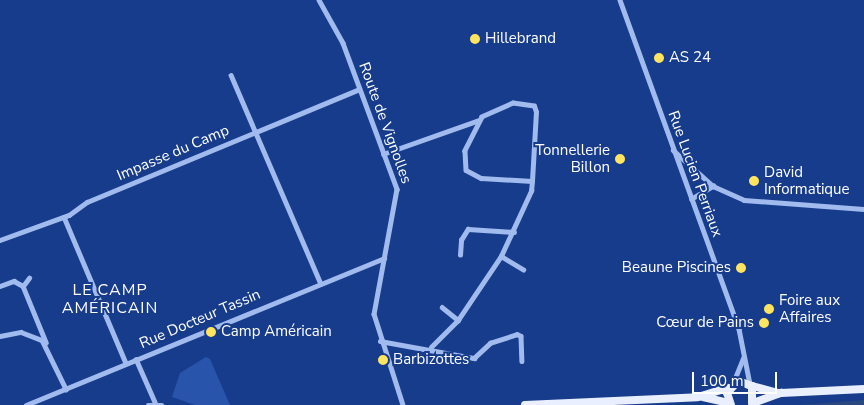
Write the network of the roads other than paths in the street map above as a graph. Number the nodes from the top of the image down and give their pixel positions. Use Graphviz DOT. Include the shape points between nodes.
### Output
graph roads {
  1 [pos="320,0"];
  2 [pos="620,0"];
  3 [pos="231,75"];
  4 [pos="358,90"];
  5 [pos="479,120"];
  6 [pos="255,132"];
  7 [pos="674,150"];
  8 [pos="383,154"];
  9 [pos="532,181"];
  10 [pos="713,186"];
  11 [pos="691,199"];
  12 [pos="864,209"];
  13 [pos="64,217"];
  14 [pos="514,232"];
  15 [pos="0,240"];
  16 [pos="460,256"];
  17 [pos="501,256"];
  18 [pos="384,258"];
  19 [pos="523,269"];
  20 [pos="29,278"];
  21 [pos="320,282"];
  22 [pos="0,286"];
  23 [pos="23,286"];
  24 [pos="442,307"];
  25 [pos="458,320"];
  26 [pos="0,336"];
  27 [pos="380,341"];
  28 [pos="47,346"];
  29 [pos="431,347"];
  30 [pos="744,356"];
  31 [pos="136,359"];
  32 [pos="522,360"];
  33 [pos="126,363"];
  34 [pos="731,385"];
  35 [pos="751,385"];
  36 [pos="66,389"];
  37 [pos="864,389"];
  38 [pos="781,393"];
  39 [pos="698,397"];
  40 [pos="155,402"];
  41 [pos="730,404"];
  42 [pos="752,404"];
  43 [pos="26,405"];
  44 [pos="148,405"];
  45 [pos="162,405"];
  46 [pos="403,405"];
  47 [pos="525,405"];
  1 -- 4 [label="street, Route de Vignolles" via="342,43"];
  2 -- 7 [label="street, Rue Lucien Perriaux"];
  3 -- 6 [label="street"];
  4 -- 6 [label="street, Impasse du Camp"];
  4 -- 8 [label="street, Route de Vignolles"];
  5 -- 8 [label="street"];
  5 -- 9 [label="street" via="465,151 466,170 482,178"];
  5 -- 9 [label="street" via="518,102 534,106"];
  6 -- 13 [label="street, Impasse du Camp" via="87,202"];
  6 -- 21 [label="street"];
  7 -- 10 [label="street"];
  7 -- 11 [label="street, Rue Lucien Perriaux"];
  8 -- 18 [label="street, Route de Vignolles" via="396,185"];
  9 -- 14 [label="street"];
  10 -- 11 [label="street"];
  10 -- 12 [label="street" via="756,203"];
  11 -- 30 [label="street, Rue Lucien Perriaux" via="739,329"];
  13 -- 15 [label="street, Impasse du Camp"];
  13 -- 33 [label="street"];
  14 -- 16 [label="street" via="468,230 461,240"];
  14 -- 17 [label="street"];
  17 -- 19 [label="street"];
  17 -- 25 [label="street"];
  18 -- 21 [label="street, Rue Docteur Tassin"];
  18 -- 27 [label="street, Route de Vignolles" via="374,307"];
  20 -- 23 [label="street"];
  21 -- 31 [label="street, Rue Docteur Tassin"];
  22 -- 23 [label="street" via="14,281"];
  23 -- 28 [label="street"];
  24 -- 25 [label="street"];
  25 -- 29 [label="street"];
  26 -- 28 [label="street" via="26,333"];
  27 -- 29 [label="street"];
  27 -- 46 [label="street, Route de Vignolles"];
  28 -- 36 [label="street"];
  29 -- 32 [label="street" via="474,358 490,343 517,334 521,336"];
  30 -- 34 [label="street"];
  30 -- 35 [label="street, Rue Lucien Perriaux"];
  31 -- 33 [label="street, Rue Docteur Tassin"];
  31 -- 40 [label="street"];
  33 -- 36 [label="street, Rue Docteur Tassin"];
  34 -- 35 [label="main road"];
  34 -- 39 [label="main road"];
  34 -- 41 [label="main road"];
  35 -- 38 [label="main road"];
  35 -- 42 [label="main road"];
  36 -- 43 [label="street, Rue Docteur Tassin"];
  37 -- 38 [label="main road"];
  38 -- 42 [label="main road"];
  39 -- 41 [label="main road"];
  39 -- 47 [label="main road"];
  40 -- 44 [label="street"];
  40 -- 45 [label="street"];
}
